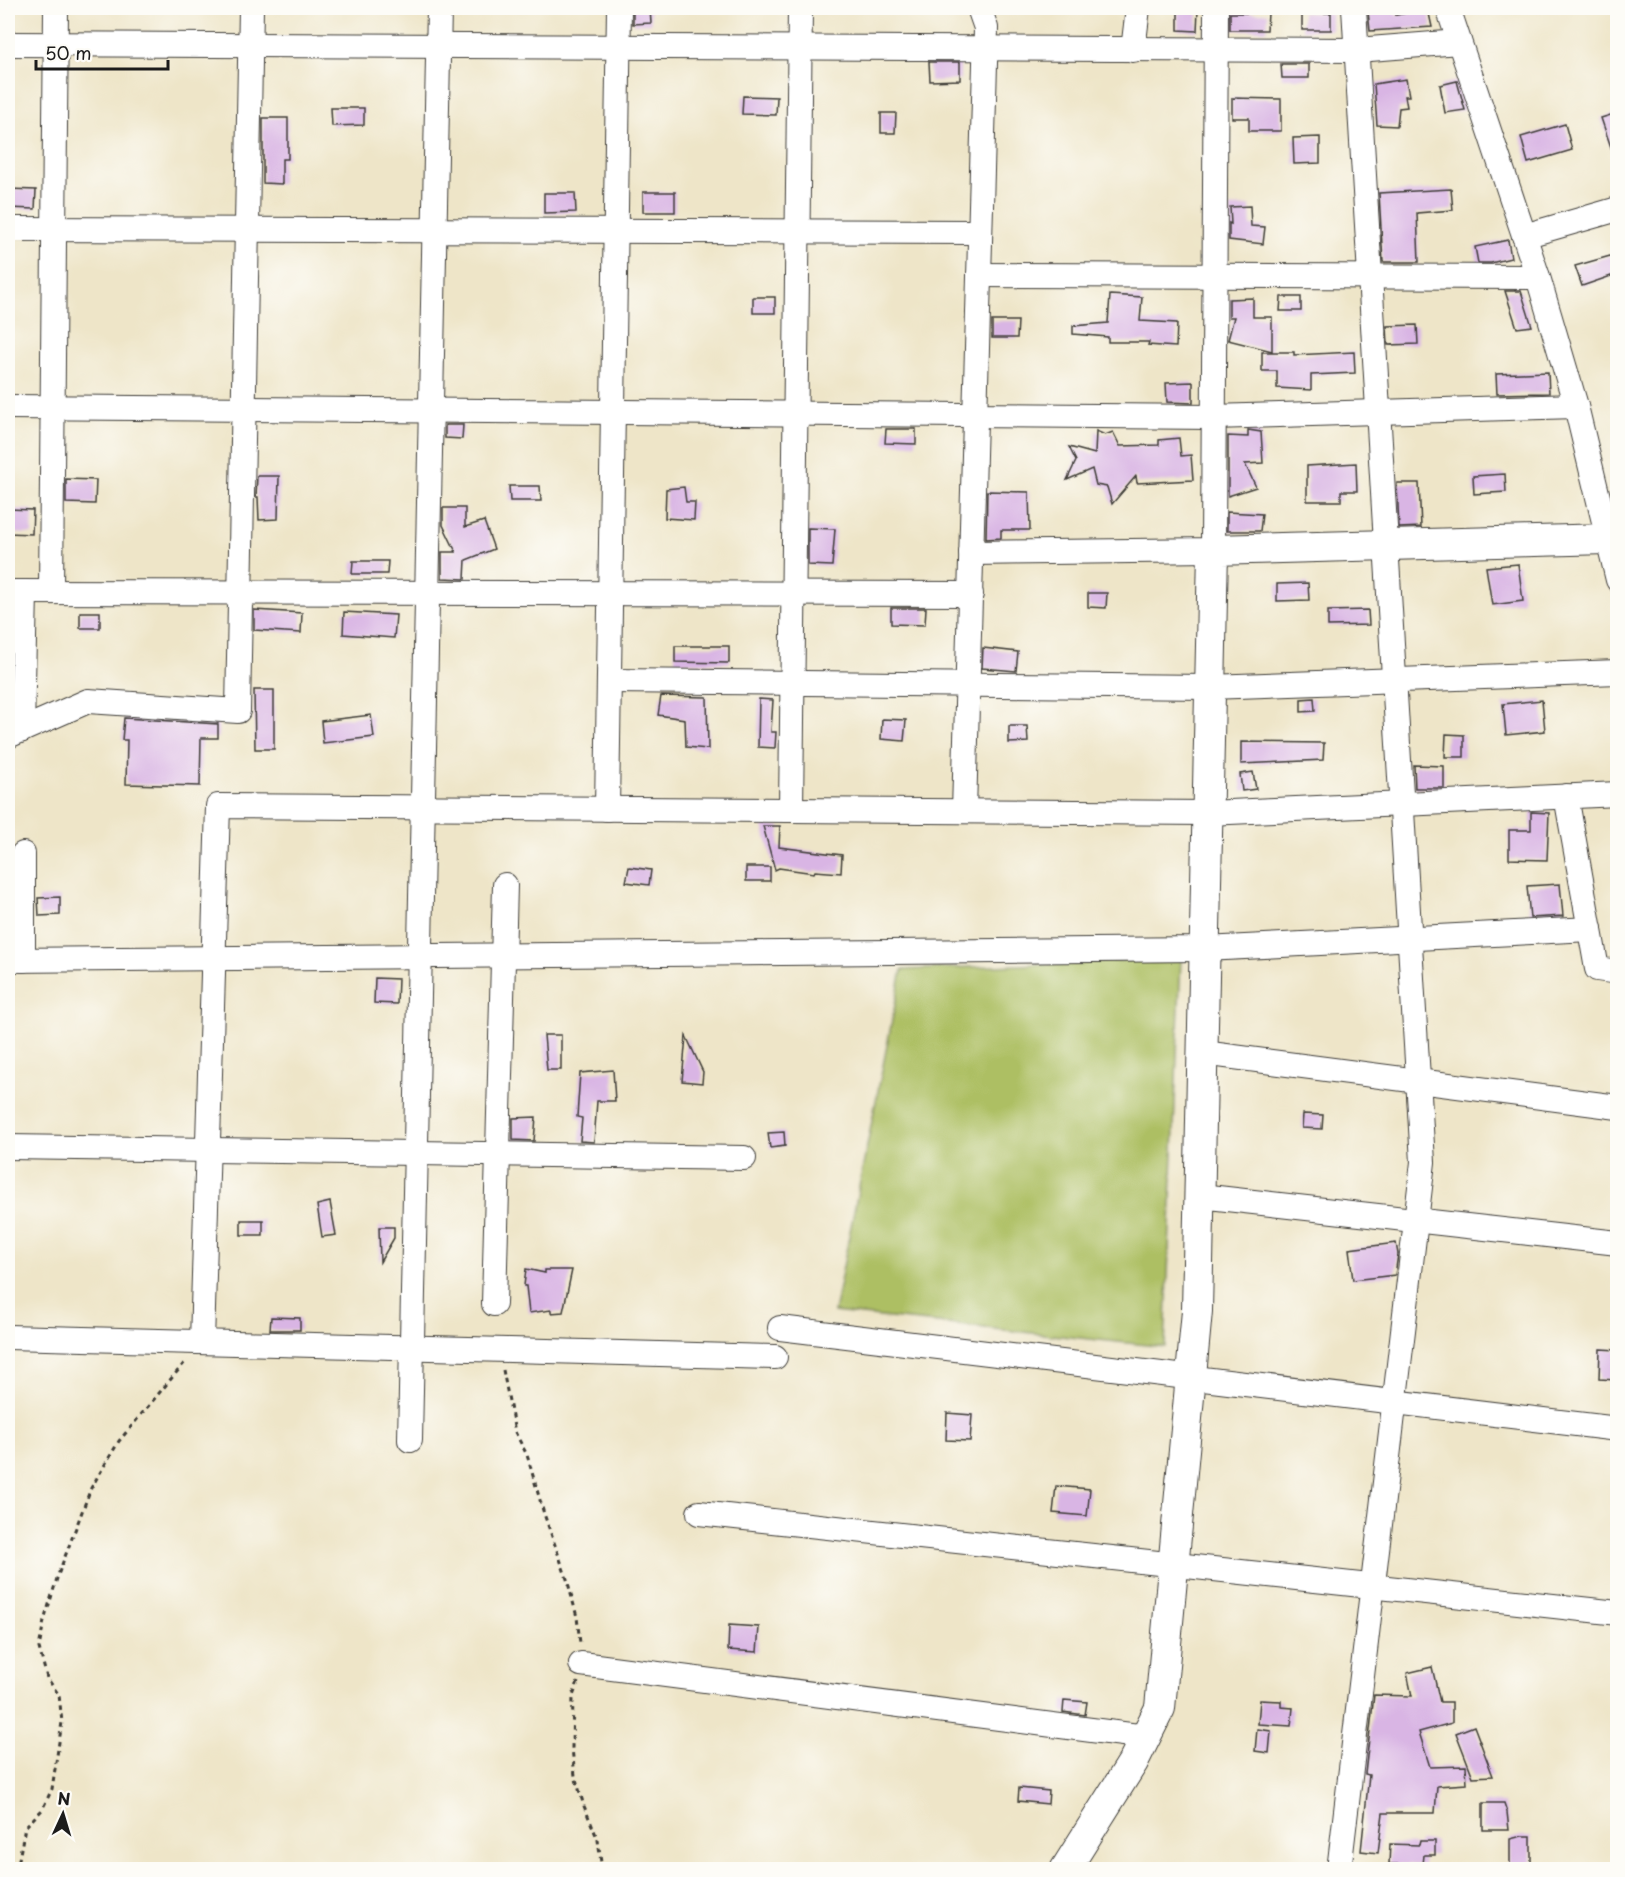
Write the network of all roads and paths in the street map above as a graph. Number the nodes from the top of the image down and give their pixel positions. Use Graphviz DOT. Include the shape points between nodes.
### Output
graph roads {
  1 [pos="56,8"];
  2 [pos="251,8"];
  3 [pos="439,8"];
  4 [pos="619,8"];
  5 [pos="800,8"];
  6 [pos="979,8"];
  7 [pos="1138,8"];
  8 [pos="1216,8"];
  9 [pos="1354,8"];
  10 [pos="1448,8"];
  11 [pos="1459,42"];
  12 [pos="8,44"];
  13 [pos="55,44"];
  14 [pos="251,45"];
  15 [pos="438,46"];
  16 [pos="618,47"];
  17 [pos="800,48"];
  18 [pos="985,49"];
  19 [pos="1133,50"];
  20 [pos="1215,50"];
  21 [pos="1356,50"];
  22 [pos="1617,209"];
  23 [pos="8,229"];
  24 [pos="54,229"];
  25 [pos="247,229"];
  26 [pos="434,230"];
  27 [pos="616,231"];
  28 [pos="798,231"];
  29 [pos="981,232"];
  30 [pos="1524,236"];
  31 [pos="979,275"];
  32 [pos="1214,276"];
  33 [pos="1370,277"];
  34 [pos="1538,278"];
  35 [pos="1576,406"];
  36 [pos="8,407"];
  37 [pos="52,407"];
  38 [pos="244,409"];
  39 [pos="431,410"];
  40 [pos="613,412"];
  41 [pos="1378,412"];
  42 [pos="795,414"];
  43 [pos="975,415"];
  44 [pos="1214,417"];
  45 [pos="1612,538"];
  46 [pos="1386,545"];
  47 [pos="1213,550"];
  48 [pos="971,553"];
  49 [pos="1617,580"];
  50 [pos="16,592"];
  51 [pos="51,592"];
  52 [pos="240,592"];
  53 [pos="427,593"];
  54 [pos="610,593"];
  55 [pos="793,594"];
  56 [pos="970,594"];
  57 [pos="1617,672"];
  58 [pos="1394,680"];
  59 [pos="609,681"];
  60 [pos="792,683"];
  61 [pos="968,684"];
  62 [pos="1210,687"];
  63 [pos="15,733"];
  64 [pos="1617,794"];
  65 [pos="1566,796"];
  66 [pos="1402,804"];
  67 [pos="423,807"];
  68 [pos="607,809"];
  69 [pos="791,810"];
  70 [pos="964,811"];
  71 [pos="1208,813"];
  72 [pos="23,854"];
  73 [pos="505,885"];
  74 [pos="1590,929"];
  75 [pos="1410,938"];
  76 [pos="1205,949"];
  77 [pos="502,955"];
  78 [pos="420,956"];
  79 [pos="213,958"];
  80 [pos="15,960"];
  81 [pos="1617,972"];
  82 [pos="1203,1053"];
  83 [pos="1418,1081"];
  84 [pos="1617,1107"];
  85 [pos="8,1147"];
  86 [pos="208,1150"];
  87 [pos="416,1153"];
  88 [pos="497,1154"];
  89 [pos="744,1158"];
  90 [pos="1200,1196"];
  91 [pos="1416,1220"];
  92 [pos="1617,1243"];
  93 [pos="494,1304"];
  94 [pos="780,1328"];
  95 [pos="8,1338"];
  96 [pos="202,1342"];
  97 [pos="412,1348"];
  98 [pos="501,1350"];
  99 [pos="775,1357"];
  100 [pos="1191,1377"];
  101 [pos="1395,1402"];
  102 [pos="1617,1429"];
  103 [pos="410,1440"];
  104 [pos="699,1513"];
  105 [pos="1173,1565"];
  106 [pos="1373,1587"];
  107 [pos="1617,1613"];
  108 [pos="581,1664"];
  109 [pos="1146,1737"];
  110 [pos="17,1869"];
  111 [pos="602,1869"];
  112 [pos="1065,1869"];
  113 [pos="1339,1869"];
  1 -- 13 [label="street"];
  2 -- 14 [label="street"];
  3 -- 15 [label="street"];
  4 -- 16 [label="street"];
  5 -- 17 [label="street"];
  6 -- 18 [label="street" via="986,28"];
  7 -- 19 [label="street"];
  8 -- 20 [label="street"];
  9 -- 21 [label="street"];
  10 -- 11 [label="street"];
  11 -- 21 [label="street"];
  11 -- 30 [label="street"];
  12 -- 13 [label="street"];
  13 -- 14 [label="street"];
  13 -- 24 [label="street"];
  14 -- 15 [label="street"];
  14 -- 25 [label="street"];
  15 -- 16 [label="street"];
  15 -- 26 [label="street"];
  16 -- 17 [label="street"];
  16 -- 27 [label="street"];
  17 -- 18 [label="street"];
  17 -- 28 [label="street"];
  18 -- 19 [label="street"];
  18 -- 29 [label="street"];
  19 -- 20 [label="street"];
  20 -- 21 [label="street"];
  20 -- 32 [label="street"];
  21 -- 33 [label="street"];
  22 -- 30 [label="street"];
  23 -- 24 [label="street"];
  24 -- 25 [label="street"];
  24 -- 37 [label="street"];
  25 -- 26 [label="street"];
  25 -- 38 [label="street"];
  26 -- 27 [label="street"];
  26 -- 39 [label="street"];
  27 -- 28 [label="street"];
  27 -- 40 [label="street"];
  28 -- 29 [label="street"];
  28 -- 42 [label="street"];
  29 -- 31 [label="street"];
  30 -- 34 [label="street"];
  31 -- 32 [label="street"];
  31 -- 43 [label="street"];
  32 -- 33 [label="street"];
  32 -- 44 [label="street"];
  33 -- 34 [label="street"];
  33 -- 41 [label="street"];
  34 -- 35 [label="street"];
  35 -- 41 [label="street"];
  35 -- 45 [label="street"];
  36 -- 37 [label="street"];
  37 -- 38 [label="street"];
  37 -- 51 [label="street"];
  38 -- 39 [label="street"];
  38 -- 52 [label="street"];
  39 -- 40 [label="street"];
  39 -- 53 [label="street"];
  40 -- 42 [label="street"];
  40 -- 54 [label="street"];
  41 -- 44 [label="street"];
  41 -- 46 [label="street"];
  42 -- 43 [label="street"];
  42 -- 55 [label="street"];
  43 -- 44 [label="street"];
  43 -- 48 [label="street"];
  44 -- 47 [label="street"];
  45 -- 46 [label="main road"];
  45 -- 49 [label="street"];
  46 -- 47 [label="main road"];
  46 -- 58 [label="street"];
  47 -- 48 [label="street"];
  47 -- 62 [label="main road"];
  48 -- 56 [label="street"];
  50 -- 51 [label="street"];
  50 -- 63 [label="street"];
  51 -- 52 [label="street"];
  52 -- 53 [label="street"];
  52 -- 63 [label="street" via="238,711 88,701"];
  53 -- 54 [label="street"];
  53 -- 67 [label="street"];
  54 -- 55 [label="street"];
  54 -- 59 [label="street"];
  55 -- 56 [label="street"];
  55 -- 60 [label="street"];
  56 -- 61 [label="street"];
  57 -- 58 [label="street"];
  58 -- 62 [label="street"];
  58 -- 66 [label="street"];
  59 -- 60 [label="street"];
  59 -- 68 [label="street"];
  60 -- 61 [label="street"];
  60 -- 69 [label="street"];
  61 -- 62 [label="street"];
  61 -- 70 [label="street"];
  62 -- 71 [label="main road"];
  64 -- 65 [label="street"];
  65 -- 66 [label="street"];
  65 -- 74 [label="street"];
  66 -- 71 [label="street"];
  66 -- 75 [label="street"];
  67 -- 68 [label="street"];
  67 -- 78 [label="street"];
  67 -- 79 [label="street" via="218,806"];
  68 -- 69 [label="street"];
  69 -- 70 [label="street"];
  70 -- 71 [label="street"];
  71 -- 76 [label="main road"];
  72 -- 80 [label="street"];
  73 -- 77 [label="street"];
  74 -- 75 [label="street"];
  74 -- 81 [label="street" via="1597,969"];
  75 -- 76 [label="street"];
  75 -- 83 [label="street"];
  76 -- 77 [label="street"];
  76 -- 82 [label="main road"];
  77 -- 78 [label="street"];
  77 -- 88 [label="street"];
  78 -- 79 [label="street"];
  78 -- 87 [label="street"];
  79 -- 80 [label="street"];
  79 -- 86 [label="street"];
  82 -- 83 [label="street"];
  82 -- 90 [label="main road"];
  83 -- 84 [label="street"];
  83 -- 91 [label="street" via="1423,1162"];
  85 -- 86 [label="street"];
  86 -- 87 [label="street"];
  86 -- 96 [label="street"];
  87 -- 88 [label="street"];
  87 -- 97 [label="street"];
  88 -- 89 [label="street"];
  88 -- 93 [label="street"];
  90 -- 91 [label="street"];
  90 -- 100 [label="main road"];
  91 -- 92 [label="street"];
  91 -- 101 [label="street"];
  94 -- 100 [label="street"];
  95 -- 96 [label="street"];
  96 -- 97 [label="street"];
  96 -- 110 [label="path" via="119,1441 91,1488 58,1575 39,1648 47,1678 59,1695 62,1722 52,1789 42,1810 25,1827"];
  97 -- 98 [label="street"];
  97 -- 103 [label="street"];
  98 -- 99 [label="street"];
  98 -- 108 [label="path" via="515,1432 526,1455 577,1617"];
  100 -- 101 [label="street"];
  100 -- 105 [label="main road"];
  101 -- 102 [label="street"];
  101 -- 106 [label="street"];
  104 -- 105 [label="street"];
  105 -- 106 [label="street"];
  105 -- 109 [label="main road" via="1160,1708"];
  106 -- 107 [label="street"];
  106 -- 113 [label="street"];
  108 -- 109 [label="street"];
  108 -- 111 [label="path" via="573,1696 572,1748 584,1806 598,1840"];
  109 -- 112 [label="main road"];
}
